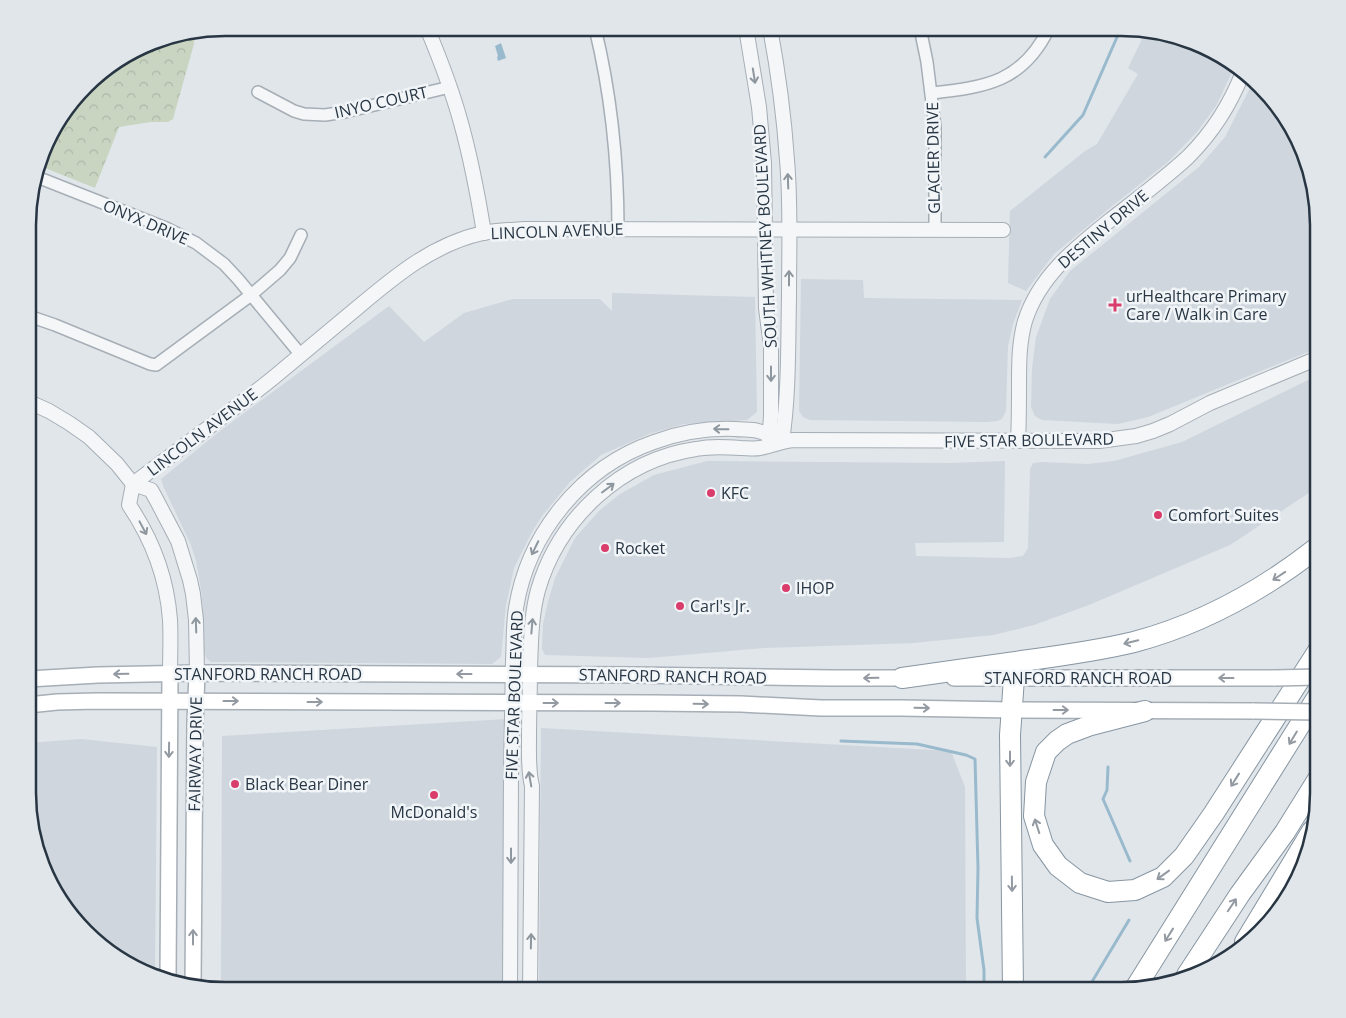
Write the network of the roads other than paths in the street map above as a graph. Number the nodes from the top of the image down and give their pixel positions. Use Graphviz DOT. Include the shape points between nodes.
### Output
graph roads {
  1 [pos="430,36"];
  2 [pos="597,36"];
  3 [pos="747,36"];
  4 [pos="771,36"];
  5 [pos="921,36"];
  6 [pos="1045,36"];
  7 [pos="1241,79"];
  8 [pos="450,87"];
  9 [pos="258,92"];
  10 [pos="932,93"];
  11 [pos="42,180"];
  12 [pos="618,229"];
  13 [pos="766,230"];
  14 [pos="789,230"];
  15 [pos="935,230"];
  16 [pos="1003,230"];
  17 [pos="484,233"];
  18 [pos="301,235"];
  19 [pos="251,295"];
  20 [pos="36,319"];
  21 [pos="300,355"];
  22 [pos="1310,361"];
  23 [pos="36,406"];
  24 [pos="669,436"];
  25 [pos="773,440"];
  26 [pos="1018,441"];
  27 [pos="637,468"];
  28 [pos="133,484"];
  29 [pos="553,517"];
  30 [pos="1310,554"];
  31 [pos="546,566"];
  32 [pos="1310,663"];
  33 [pos="197,673"];
  34 [pos="170,674"];
  35 [pos="512,674"];
  36 [pos="530,674"];
  37 [pos="1310,677"];
  38 [pos="902,678"];
  39 [pos="1014,678"];
  40 [pos="36,679"];
  41 [pos="170,701"];
  42 [pos="196,701"];
  43 [pos="512,703"];
  44 [pos="530,703"];
  45 [pos="36,704"];
  46 [pos="1310,709"];
  47 [pos="1012,710"];
  48 [pos="1144,711"];
  49 [pos="1310,712"];
  50 [pos="1310,792"];
  51 [pos="511,829"];
  52 [pos="532,830"];
  53 [pos="1301,849"];
  54 [pos="1253,927"];
  55 [pos="1192,967"];
  56 [pos="168,973"];
  57 [pos="193,979"];
  58 [pos="1140,980"];
  59 [pos="510,982"];
  60 [pos="530,982"];
  61 [pos="1013,982"];
  1 -- 8 [label="street"];
  2 -- 12 [label="street" via="615,142"];
  3 -- 13 [label="street, SOUTH WHITNEY BOULEVARD, one-way" via="760,116"];
  14 -- 4 [label="street, SOUTH WHITNEY BOULEVARD, one-way" via="788,161"];
  5 -- 10 [label="street, GLACIER DRIVE"];
  6 -- 10 [label="street" via="1036,52 1010,74 975,88"];
  7 -- 26 [label="street, DESTINY DRIVE" via="1229,104 1188,157 1084,241 1046,279 1026,319 1019,347"];
  8 -- 9 [label="street, INYO COURT" via="325,115 294,111"];
  8 -- 17 [label="street" via="468,150"];
  10 -- 15 [label="street, GLACIER DRIVE"];
  11 -- 19 [label="street, ONYX DRIVE" via="189,239 224,264"];
  12 -- 13 [label="street, LINCOLN AVENUE"];
  12 -- 17 [label="street, LINCOLN AVENUE" via="525,229"];
  13 -- 14 [label="street, LINCOLN AVENUE"];
  13 -- 25 [label="street, SOUTH WHITNEY BOULEVARD, one-way" via="766,308"];
  14 -- 15 [label="street, LINCOLN AVENUE"];
  25 -- 14 [label="street, SOUTH WHITNEY BOULEVARD, one-way" via="786,417"];
  15 -- 16 [label="street, LINCOLN AVENUE"];
  17 -- 21 [label="street, LINCOLN AVENUE" via="454,242 411,265"];
  18 -- 19 [label="street" via="280,270"];
  19 -- 20 [label="street" via="156,365"];
  19 -- 21 [label="street, ONYX DRIVE"];
  21 -- 28 [label="street, LINCOLN AVENUE"];
  22 -- 26 [label="street, FIVE STAR BOULEVARD" via="1136,436 1099,441"];
  23 -- 28 [label="street, FAIRWAY DRIVE" via="89,438"];
  25 -- 24 [label="street, FIVE STAR BOULEVARD, one-way" via="756,430 715,429"];
  24 -- 27 [label="street" via="667,445"];
  24 -- 29 [label="street, FIVE STAR BOULEVARD" via="609,463 569,498"];
  25 -- 26 [label="street, FIVE STAR BOULEVARD"];
  25 -- 27 [label="street, FIVE STAR BOULEVARD" via="760,448 696,449"];
  31 -- 27 [label="street, FIVE STAR BOULEVARD, one-way" via="565,531 582,511"];
  33 -- 28 [label="street, FAIRWAY DRIVE, one-way" via="193,594 180,547 151,490"];
  28 -- 34 [label="street, FAIRWAY DRIVE, one-way" via="129,505 156,553 165,585 170,618"];
  29 -- 31 [label="street" via="557,526"];
  29 -- 35 [label="street, FIVE STAR BOULEVARD, one-way" via="530,558 521,585 514,627"];
  30 -- 38 [label="highway, one-way" via="1270,582 1214,613 1134,642 1049,658"];
  36 -- 31 [label="street, FIVE STAR BOULEVARD, one-way" via="533,615"];
  32 -- 48 [label="highway, one-way" via="1184,856 1163,877 1135,890 1108,892 1080,882 1058,866 1043,845 1034,816 1036,782 1046,752 1067,734"];
  33 -- 34 [label="main road, STANFORD RANCH ROAD"];
  35 -- 33 [label="main road, STANFORD RANCH ROAD, one-way"];
  33 -- 42 [label="main road, FAIRWAY DRIVE"];
  34 -- 40 [label="main road, STANFORD RANCH ROAD, one-way"];
  34 -- 41 [label="main road, FAIRWAY DRIVE"];
  35 -- 36 [label="main road, STANFORD RANCH ROAD"];
  35 -- 43 [label="street, FIVE STAR BOULEVARD"];
  38 -- 36 [label="main road, STANFORD RANCH ROAD, one-way"];
  36 -- 44 [label="street, FIVE STAR BOULEVARD"];
  37 -- 39 [label="main road, STANFORD RANCH ROAD, one-way, bridge"];
  38 -- 39 [label="main road, STANFORD RANCH ROAD"];
  39 -- 47 [label="highway"];
  41 -- 42 [label="main road, STANFORD RANCH ROAD"];
  41 -- 45 [label="main road, STANFORD RANCH ROAD"];
  41 -- 56 [label="main road, FAIRWAY DRIVE, one-way"];
  42 -- 43 [label="main road, STANFORD RANCH ROAD, one-way"];
  57 -- 42 [label="main road, FAIRWAY DRIVE, one-way"];
  43 -- 44 [label="main road, STANFORD RANCH ROAD"];
  43 -- 51 [label="street, FIVE STAR BOULEVARD"];
  44 -- 47 [label="main road, STANFORD RANCH ROAD, one-way"];
  52 -- 44 [label="street, FIVE STAR BOULEVARD, one-way"];
  46 -- 58 [label="highway, one-way"];
  47 -- 48 [label="main road, STANFORD RANCH ROAD, one-way"];
  47 -- 61 [label="highway, one-way"];
  48 -- 49 [label="main road, STANFORD RANCH ROAD, bridge"];
  55 -- 50 [label="highway, one-way"];
  51 -- 52 [label="street"];
  51 -- 59 [label="street, FIVE STAR BOULEVARD, one-way"];
  60 -- 52 [label="street, FIVE STAR BOULEVARD, one-way"];
  53 -- 54 [label="highway"];
}
